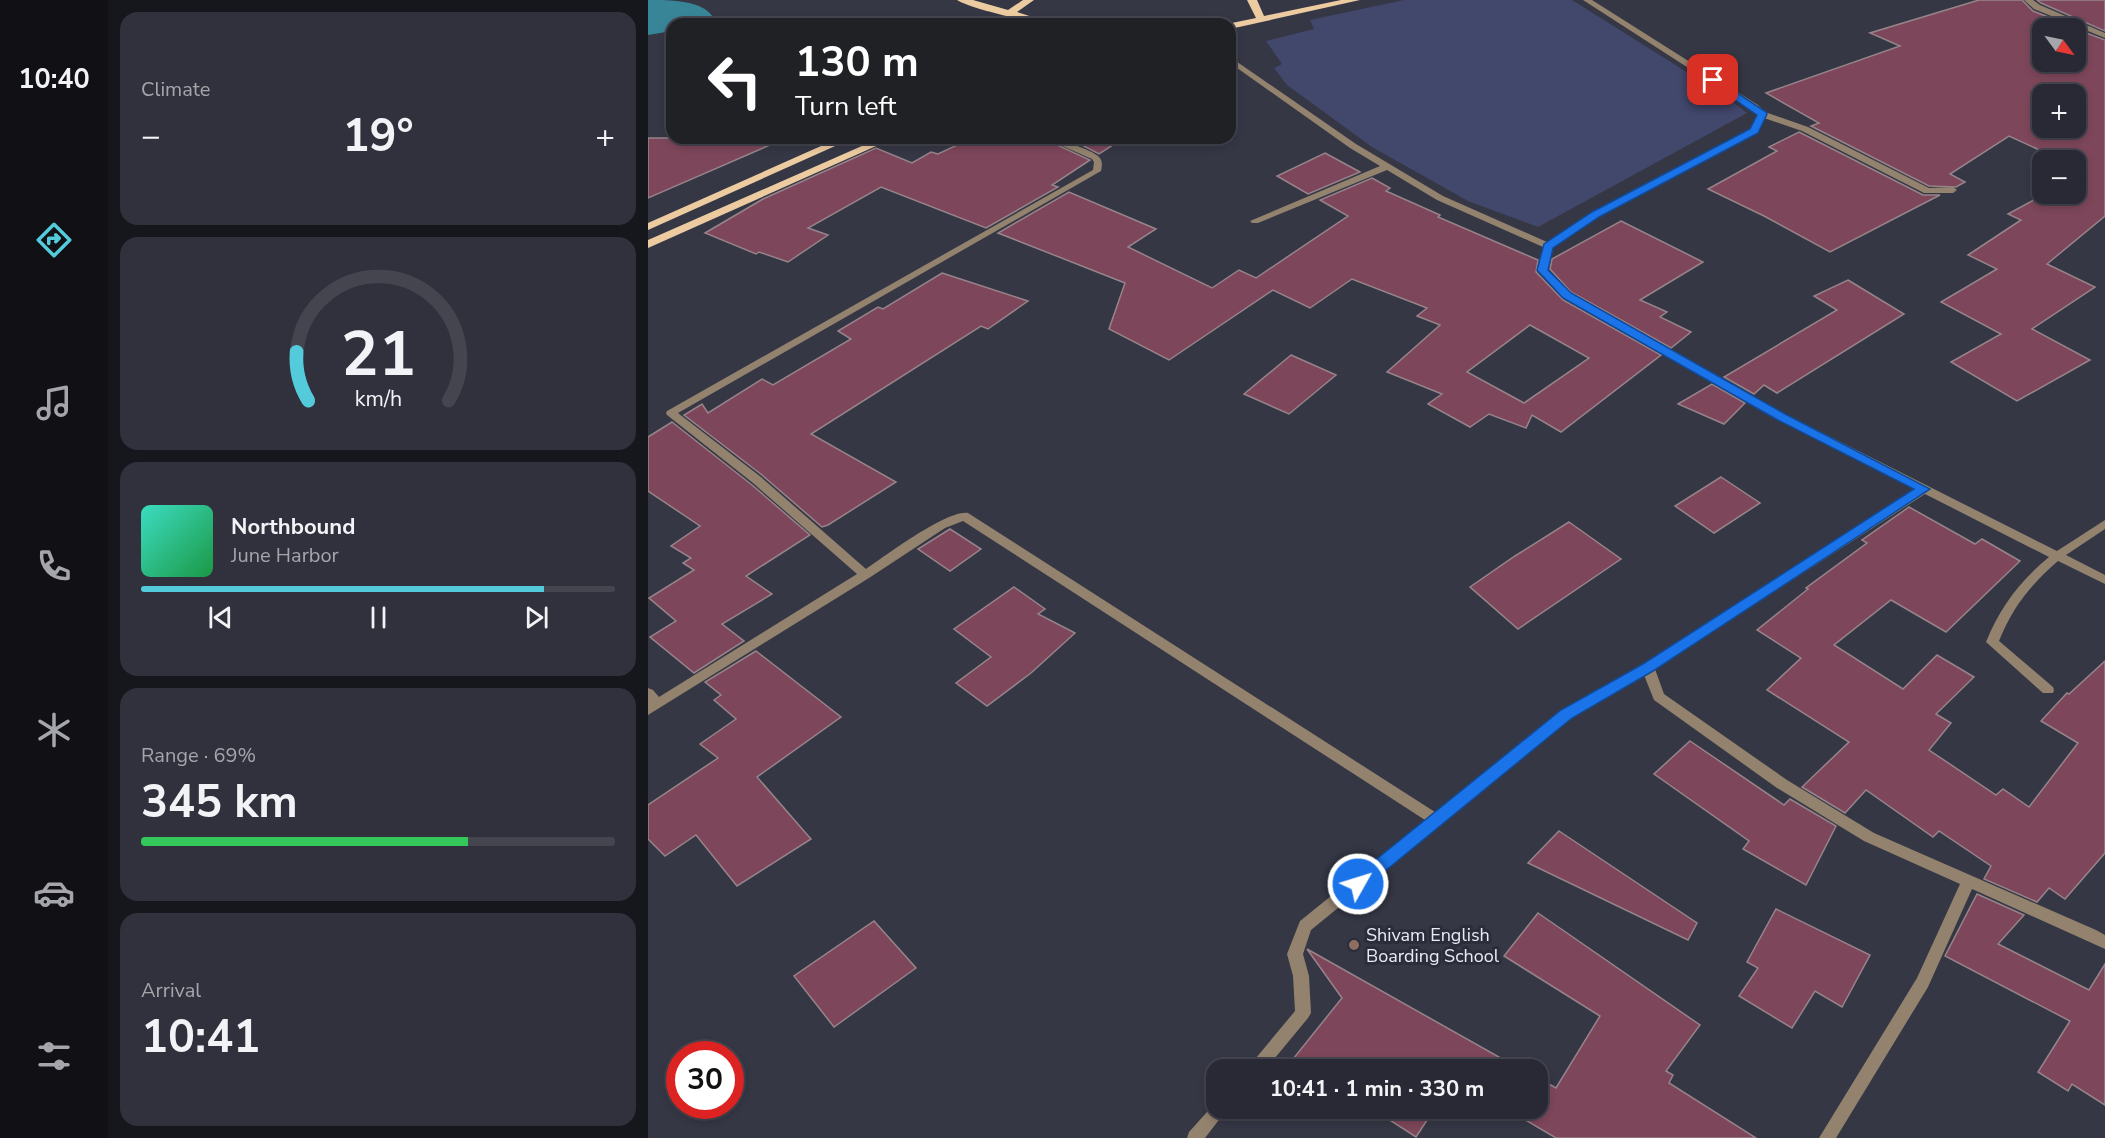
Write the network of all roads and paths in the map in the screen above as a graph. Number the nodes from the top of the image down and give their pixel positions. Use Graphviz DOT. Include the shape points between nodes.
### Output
graph roads {
  1 [pos="962,0"];
  2 [pos="1029,0"];
  3 [pos="1252,0"];
  4 [pos="1355,0"];
  5 [pos="1587,0"];
  6 [pos="2028,0"];
  7 [pos="1008,14"];
  8 [pos="1024,18"];
  9 [pos="1261,20"];
  10 [pos="1236,25"];
  11 [pos="2105,36"];
  12 [pos="1236,63"];
  13 [pos="1762,114"];
  14 [pos="835,144"];
  15 [pos="875,144"];
  16 [pos="1062,144"];
  17 [pos="1388,166"];
  18 [pos="1953,190"];
  19 [pos="1255,221"];
  20 [pos="648,227"];
  21 [pos="648,244"];
  22 [pos="1548,246"];
  23 [pos="1924,489"];
  24 [pos="2105,524"];
  25 [pos="2057,554"];
  26 [pos="865,575"];
  27 [pos="2105,580"];
  28 [pos="1648,668"];
  29 [pos="2048,690"];
  30 [pos="648,693"];
  31 [pos="653,707"];
  32 [pos="1437,821"];
  33 [pos="1968,881"];
  34 [pos="2105,943"];
  35 [pos="1263,1059"];
  36 [pos="1211,1119"];
  37 [pos="1195,1138"];
  38 [pos="1827,1138"];
  1 -- 7 [label="main road"];
  2 -- 7 [label="main road"];
  3 -- 9 [label="main road"];
  4 -- 9 [label="main road"];
  5 -- 13 [label="street"];
  6 -- 11 [label="street"];
  7 -- 8 [label="main road"];
  9 -- 10 [label="main road"];
  12 -- 17 [label="street" via="1353,146"];
  13 -- 18 [label="street" via="1805,129 1927,190"];
  13 -- 22 [label="street" via="1754,131 1596,214"];
  14 -- 20 [label="main road"];
  15 -- 21 [label="main road"];
  16 -- 26 [label="street" via="1095,158 1097,171 670,413 757,480"];
  17 -- 19 [label="street"];
  17 -- 22 [label="street" via="1440,198"];
  22 -- 23 [label="street" via="1543,270 1567,296 1781,416"];
  23 -- 25 [label="street"];
  23 -- 28 [label="street"];
  24 -- 25 [label="street"];
  25 -- 27 [label="street"];
  25 -- 29 [label="street" via="2029,579 2000,617 1992,642"];
  26 -- 31 [label="street"];
  26 -- 32 [label="street" via="941,525 964,516"];
  28 -- 32 [label="street" via="1566,714"];
  28 -- 33 [label="street" via="1659,697 1782,784 1869,837"];
  30 -- 31 [label="street"];
  32 -- 35 [label="street" via="1305,927 1295,954 1303,1013"];
  33 -- 34 [label="street"];
  33 -- 38 [label="street" via="1923,982"];
  36 -- 37 [label="street"];
}
